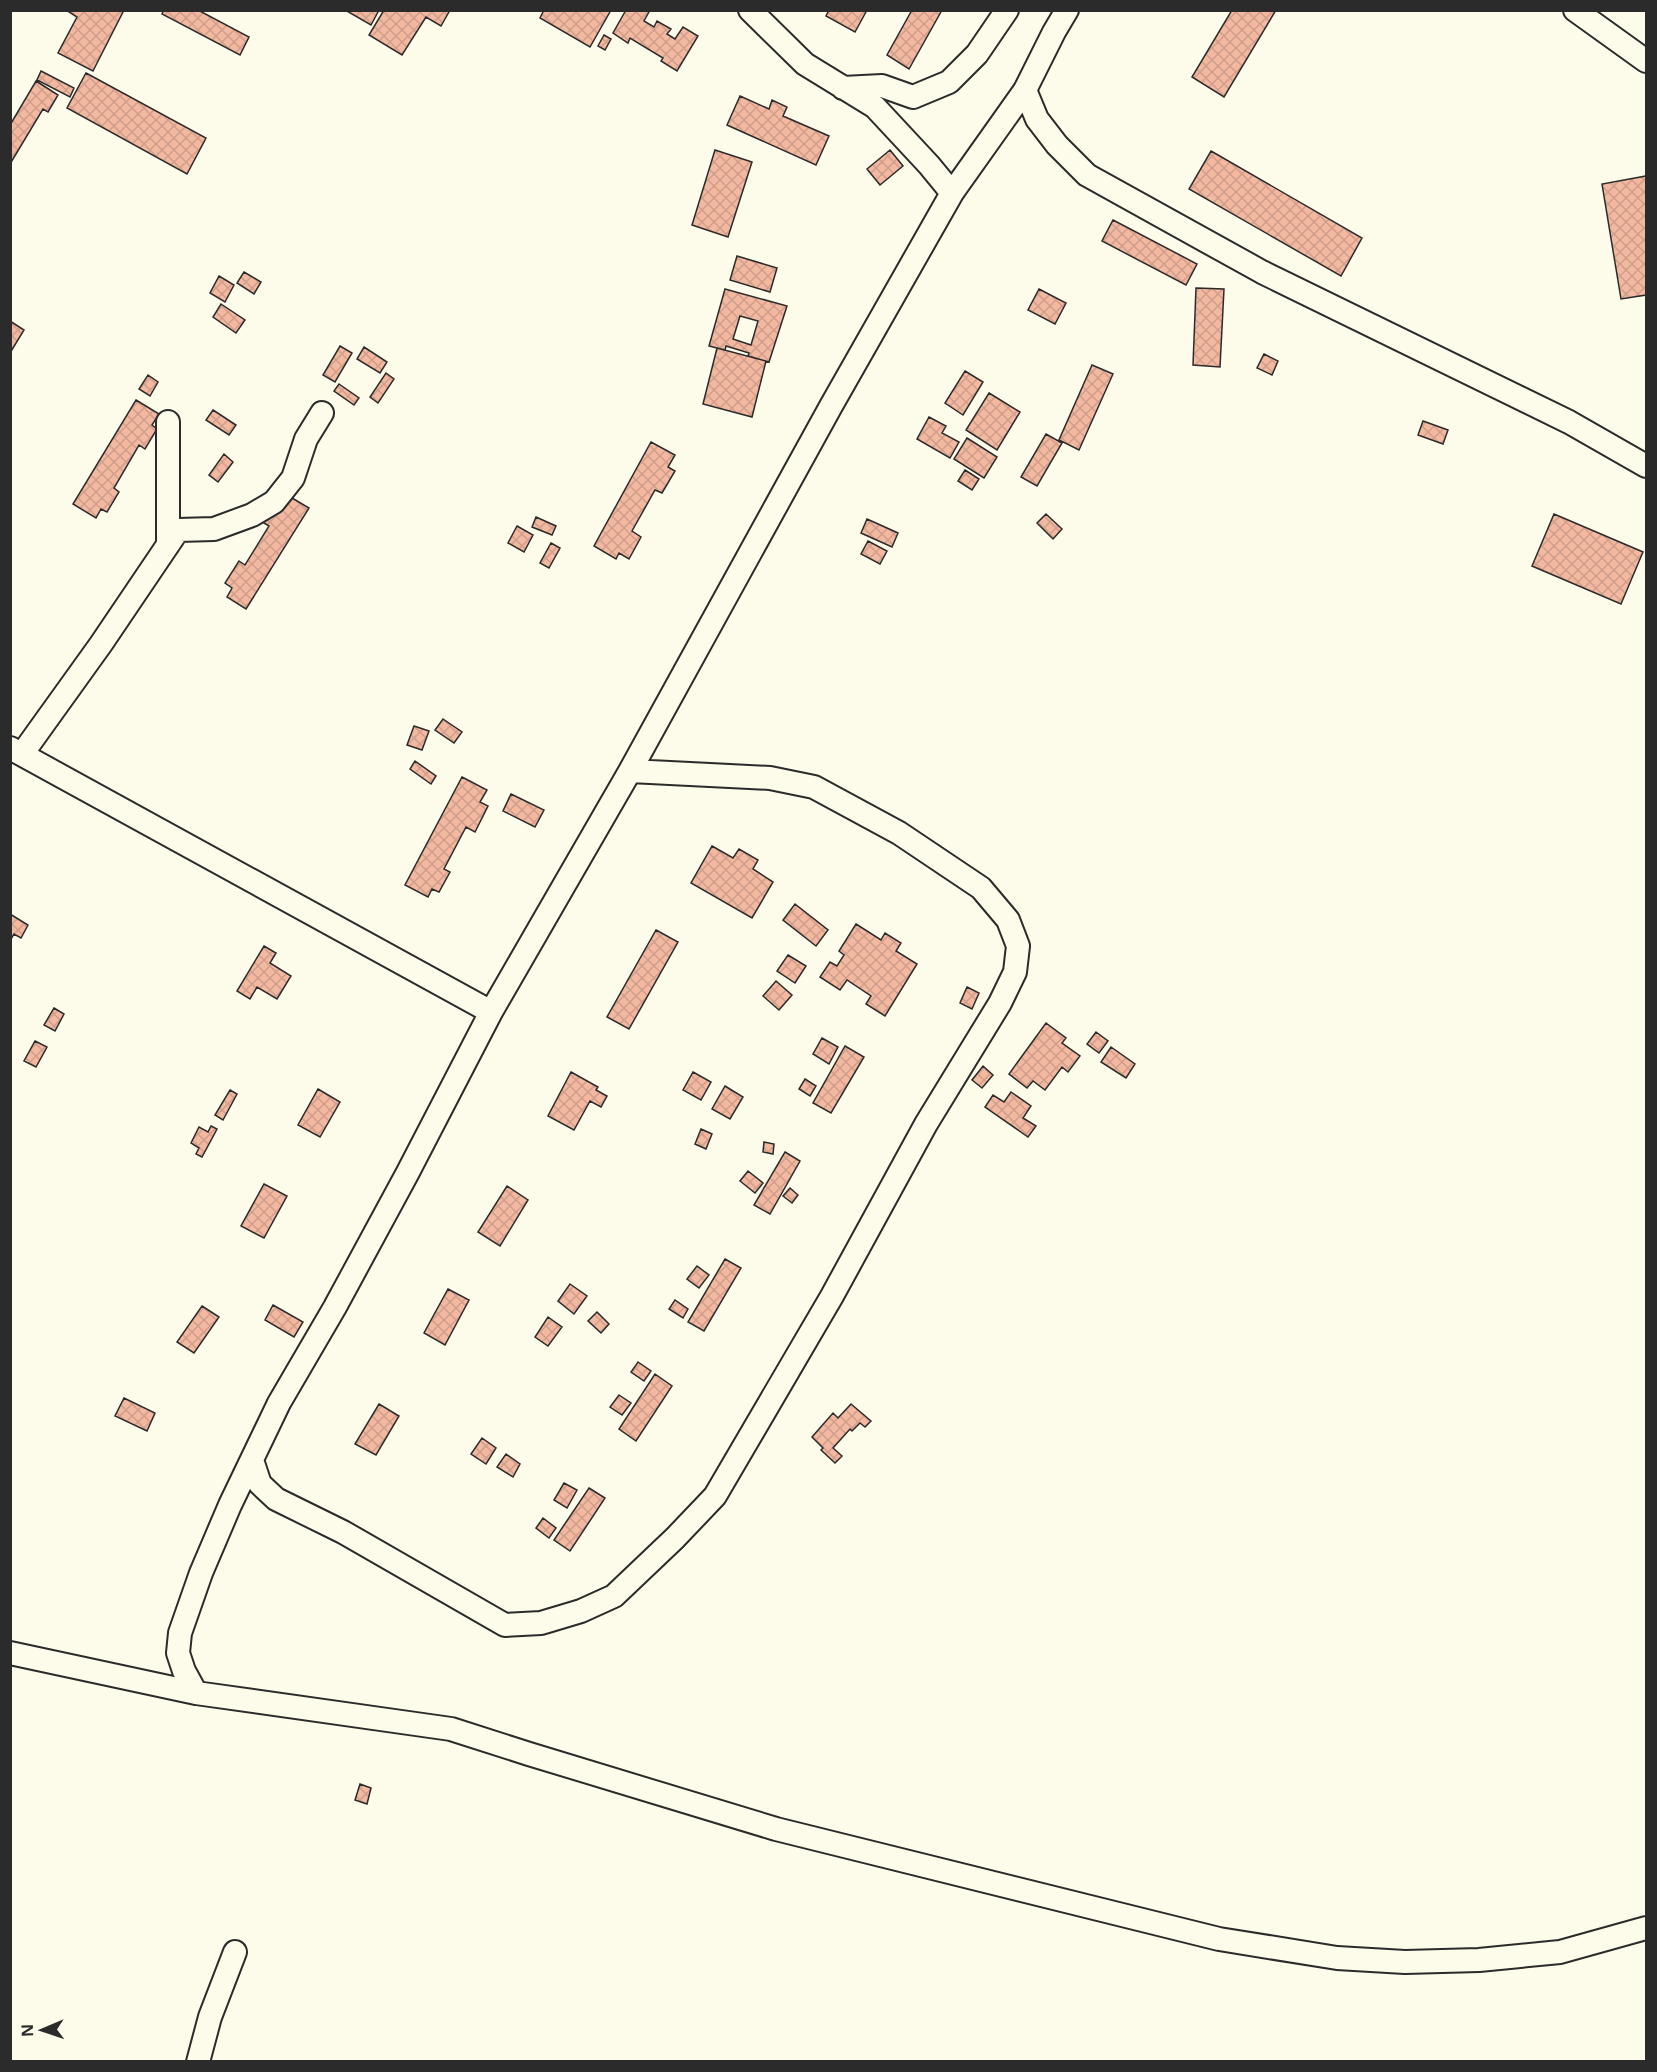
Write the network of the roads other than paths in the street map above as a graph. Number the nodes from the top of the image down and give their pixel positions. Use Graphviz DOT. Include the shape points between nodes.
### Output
graph roads {
  1 [pos="1007,10"];
  2 [pos="1067,10"];
  3 [pos="1575,10"];
  4 [pos="753,12"];
  5 [pos="1647,62"];
  6 [pos="843,88"];
  7 [pos="1025,90"];
  8 [pos="952,193"];
  9 [pos="322,413"];
  10 [pos="168,422"];
  11 [pos="1647,466"];
  12 [pos="168,545"];
  13 [pos="16,751"];
  14 [pos="630,771"];
  15 [pos="491,1012"];
  16 [pos="252,1460"];
  17 [pos="10,1653"];
  18 [pos="196,1693"];
  19 [pos="1647,1928"];
  20 [pos="235,1952"];
  21 [pos="198,2061"];
  1 -- 6 [label="street" via="978,54 949,82 913,97 882,86"];
  2 -- 7 [label="street"];
  3 -- 5 [label="street"];
  4 -- 6 [label="street" via="805,64"];
  6 -- 8 [label="street" via="874,107"];
  7 -- 8 [label="street"];
  7 -- 11 [label="street" via="1037,119 1087,176 1262,272 1569,422"];
  8 -- 14 [label="street"];
  9 -- 12 [label="street" via="306,439 294,478 274,502 214,529 178,530"];
  10 -- 12 [label="street"];
  12 -- 13 [label="street" via="101,644"];
  13 -- 15 [label="street"];
  14 -- 15 [label="street"];
  14 -- 16 [label="street" via="770,778 814,787 899,833 981,888 1008,920 1018,946 1015,972 1000,1004 926,1124 832,1296 715,1496 614,1596 542,1623 506,1625 343,1532 276,1499 260,1484"];
  15 -- 16 [label="street" via="335,1307 279,1403"];
  16 -- 18 [label="street" via="201,1573 180,1634 178,1653"];
  17 -- 18 [label="street"];
  18 -- 19 [label="street" via="451,1729 776,1829 1219,1938 1337,1959 1405,1962 1502,1958 1560,1952"];
  20 -- 21 [label="street"];
}
